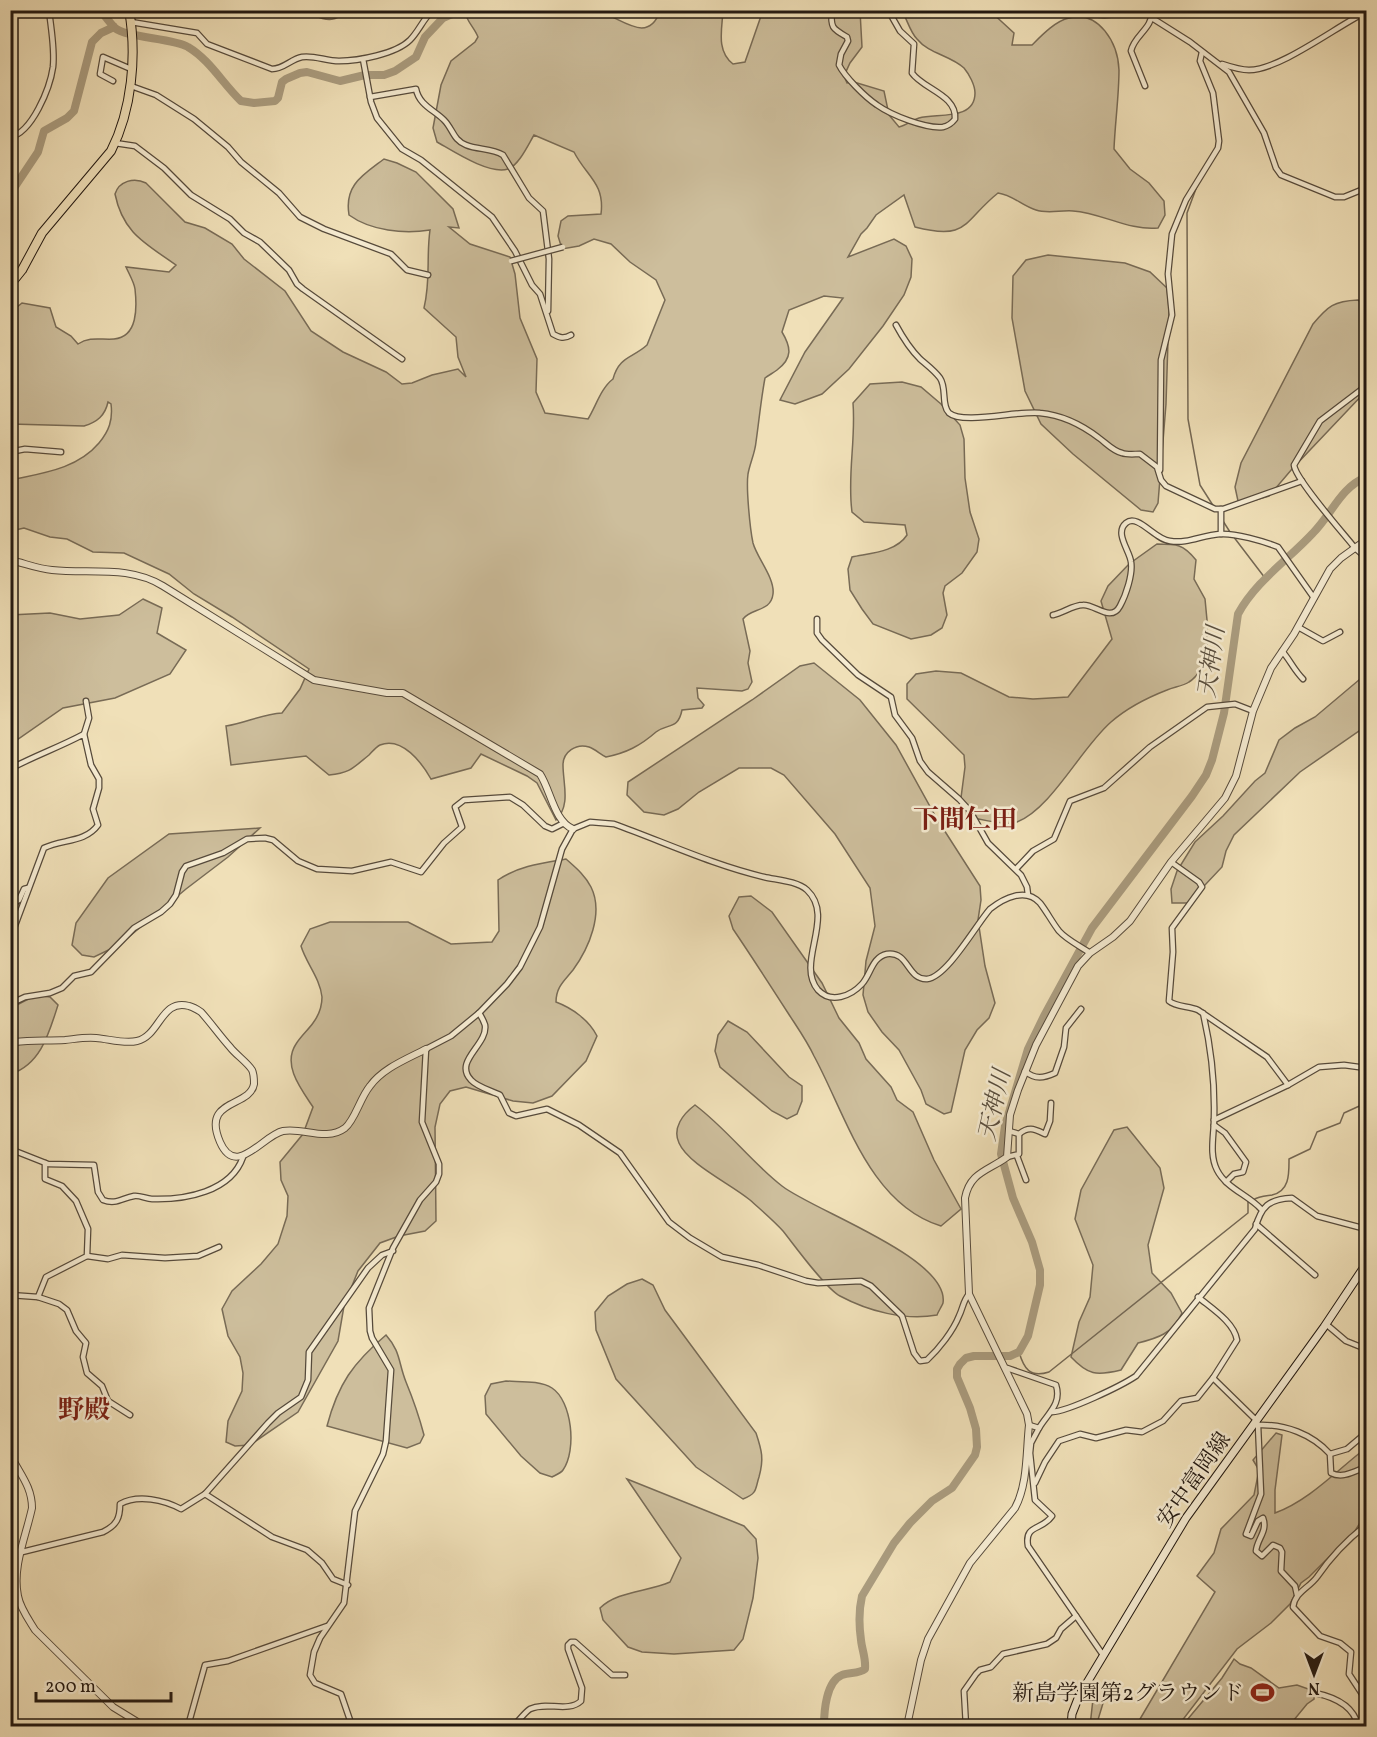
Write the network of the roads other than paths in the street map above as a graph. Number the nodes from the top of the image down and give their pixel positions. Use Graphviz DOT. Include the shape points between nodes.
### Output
graph roads {
  1 [pos="49,10"];
  2 [pos="129,10"];
  3 [pos="433,10"];
  4 [pos="832,10"];
  5 [pos="888,10"];
  6 [pos="1076,10"];
  7 [pos="1124,10"];
  8 [pos="1152,10"];
  9 [pos="1364,13"];
  10 [pos="1152,18"];
  11 [pos="1366,22"];
  12 [pos="131,24"];
  13 [pos="1202,52"];
  14 [pos="363,59"];
  15 [pos="1219,63"];
  16 [pos="131,69"];
  17 [pos="113,81"];
  18 [pos="129,86"];
  19 [pos="1145,86"];
  20 [pos="370,97"];
  21 [pos="10,137"];
  22 [pos="115,143"];
  23 [pos="1366,188"];
  24 [pos="563,247"];
  25 [pos="511,261"];
  26 [pos="428,275"];
  27 [pos="10,285"];
  28 [pos="547,320"];
  29 [pos="896,325"];
  30 [pos="571,335"];
  31 [pos="402,359"];
  32 [pos="1366,386"];
  33 [pos="10,452"];
  34 [pos="61,452"];
  35 [pos="1160,474"];
  36 [pos="1302,481"];
  37 [pos="1221,509"];
  38 [pos="1221,534"];
  39 [pos="1366,540"];
  40 [pos="1355,548"];
  41 [pos="10,560"];
  42 [pos="1366,561"];
  43 [pos="1314,598"];
  44 [pos="1053,615"];
  45 [pos="817,619"];
  46 [pos="1298,627"];
  47 [pos="1340,632"];
  48 [pos="1282,651"];
  49 [pos="1303,679"];
  50 [pos="86,701"];
  51 [pos="1253,711"];
  52 [pos="84,734"];
  53 [pos="10,769"];
  54 [pos="564,823"];
  55 [pos="573,829"];
  56 [pos="1171,862"];
  57 [pos="1016,869"];
  58 [pos="28,888"];
  59 [pos="1028,896"];
  60 [pos="10,906"];
  61 [pos="10,939"];
  62 [pos="1087,951"];
  63 [pos="10,1004"];
  64 [pos="1081,1009"];
  65 [pos="479,1013"];
  66 [pos="1203,1013"];
  67 [pos="10,1030"];
  68 [pos="13,1044"];
  69 [pos="426,1049"];
  70 [pos="1366,1068"];
  71 [pos="1025,1071"];
  72 [pos="1288,1085"];
  73 [pos="1051,1103"];
  74 [pos="1214,1122"];
  75 [pos="1009,1131"];
  76 [pos="1019,1134"];
  77 [pos="10,1149"];
  78 [pos="1017,1155"];
  79 [pos="243,1157"];
  80 [pos="1004,1159"];
  81 [pos="45,1163"];
  82 [pos="1026,1180"];
  83 [pos="1226,1182"];
  84 [pos="1261,1209"];
  85 [pos="1256,1224"];
  86 [pos="1366,1229"];
  87 [pos="219,1247"];
  88 [pos="393,1251"];
  89 [pos="87,1256"];
  90 [pos="1366,1264"];
  91 [pos="1315,1275"];
  92 [pos="969,1294"];
  93 [pos="10,1295"];
  94 [pos="38,1297"];
  95 [pos="1198,1297"];
  96 [pos="1326,1324"];
  97 [pos="1366,1349"];
  98 [pos="1007,1368"];
  99 [pos="1214,1378"];
  100 [pos="1052,1412"];
  101 [pos="130,1415"];
  102 [pos="1257,1422"];
  103 [pos="1029,1425"];
  104 [pos="1039,1428"];
  105 [pos="1366,1433"];
  106 [pos="10,1454"];
  107 [pos="1330,1454"];
  108 [pos="1366,1467"];
  109 [pos="1033,1486"];
  110 [pos="205,1494"];
  111 [pos="1366,1525"];
  112 [pos="21,1553"];
  113 [pos="10,1556"];
  114 [pos="348,1585"];
  115 [pos="1297,1595"];
  116 [pos="1076,1616"];
  117 [pos="327,1626"];
  118 [pos="1103,1655"];
  119 [pos="625,1675"];
  120 [pos="1315,1693"];
  121 [pos="1366,1700"];
  122 [pos="144,1726"];
  123 [pos="188,1726"];
  124 [pos="352,1726"];
  125 [pos="513,1726"];
  126 [pos="907,1726"];
  127 [pos="966,1726"];
  128 [pos="1071,1726"];
  129 [pos="1358,1726"];
  1 -- 21 [label="street" via="51,77 31,121 20,134"];
  2 -- 12 [label="main road"];
  3 -- 14 [label="street" via="404,46"];
  4 -- 5 [label="street" via="833,29 847,37 839,64 851,80 877,105 893,113 926,125 948,125 955,114 945,97 912,73 914,44 900,31"];
  6 -- 7 [label="street" via="1119,14"];
  8 -- 10 [label="street"];
  9 -- 11 [label="street"];
  9 -- 15 [label="street" via="1304,49 1258,68"];
  10 -- 13 [label="street"];
  10 -- 19 [label="street" via="1131,51"];
  12 -- 14 [label="street" via="197,33 207,44 272,69 300,57 330,61"];
  12 -- 16 [label="main road"];
  13 -- 15 [label="street"];
  13 -- 35 [label="street" via="1200,61 1213,93 1219,141 1172,234 1168,274 1172,315 1161,360"];
  14 -- 20 [label="street"];
  15 -- 23 [label="street" via="1231,75 1264,133 1281,175 1335,197"];
  16 -- 17 [label="street" via="103,57 100,74"];
  16 -- 18 [label="main road"];
  18 -- 22 [label="main road" via="124,120"];
  18 -- 26 [label="street" via="156,94 194,119 279,193 300,217 391,254 407,270"];
  20 -- 28 [label="street" via="377,118 402,149 492,217 540,294"];
  20 -- 28 [label="street" via="416,89 423,104 444,120 458,141 503,154 529,198 543,211 549,259"];
  22 -- 27 [label="main road" via="42,233"];
  22 -- 31 [label="street" via="135,146 191,195 260,242 290,270 303,290"];
  24 -- 25 [label="street, bridge"];
  28 -- 30 [label="street" via="553,334 565,338"];
  29 -- 35 [label="street" via="910,349 940,378 951,415 979,418 1039,412 1066,419 1124,454 1140,453"];
  32 -- 36 [label="street" via="1320,421 1295,462 1294,470"];
  33 -- 34 [label="street"];
  35 -- 37 [label="street" via="1166,486 1210,508"];
  36 -- 37 [label="street"];
  36 -- 40 [label="street"];
  37 -- 38 [label="street"];
  38 -- 43 [label="street" via="1278,547"];
  38 -- 44 [label="street" via="1170,542 1157,537 1140,522 1128,522 1122,537 1131,572 1119,608 1112,613 1101,612 1082,604"];
  39 -- 40 [label="street"];
  40 -- 42 [label="street"];
  40 -- 43 [label="street" via="1330,569"];
  41 -- 54 [label="street" via="50,570 98,570 146,577 314,680 403,693 540,774"];
  43 -- 46 [label="street"];
  45 -- 57 [label="street" via="817,633 822,640 858,675 891,697 895,715 912,738 920,761 965,805 988,843"];
  46 -- 47 [label="street" via="1323,641"];
  46 -- 48 [label="street"];
  48 -- 49 [label="street"];
  48 -- 51 [label="street" via="1270,668"];
  50 -- 52 [label="street" via="89,718"];
  51 -- 56 [label="street" via="1231,788"];
  51 -- 57 [label="street" via="1235,705 1215,706 1194,714 1104,788 1070,801 1054,839 1033,851"];
  52 -- 53 [label="street"];
  52 -- 58 [label="street" via="91,765 99,779 93,809 98,825 83,837 44,848"];
  54 -- 55 [label="street"];
  54 -- 63 [label="street" via="552,829 545,826 510,797 465,800 455,807 462,827 421,872 391,862 352,872 317,869 298,861 273,840 247,839 223,853 186,866 170,904 134,928 91,972 74,976 50,993"];
  55 -- 59 [label="street" via="590,822 614,824 750,874 805,889 818,908 812,976 821,992 831,998 854,991 878,957 886,954 906,960 917,977 932,977 948,964 999,902"];
  55 -- 65 [label="street" via="562,849 534,941 520,967"];
  56 -- 62 [label="street" via="1130,921 1113,937"];
  56 -- 66 [label="street" via="1202,886 1172,928 1168,1001"];
  57 -- 59 [label="street"];
  58 -- 60 [label="street"];
  58 -- 61 [label="street"];
  59 -- 62 [label="street" via="1038,901 1060,932"];
  62 -- 71 [label="street"];
  64 -- 71 [label="street" via="1066,1028 1055,1073 1043,1079"];
  65 -- 69 [label="street" via="451,1036"];
  65 -- 92 [label="street" via="484,1034 466,1064 466,1074 472,1082 500,1095 509,1113 516,1116 547,1109 579,1125 620,1154 666,1219 707,1250 807,1281 861,1281 871,1286 902,1316 920,1360 927,1360 934,1353 960,1316"];
  66 -- 72 [label="street" via="1267,1058"];
  66 -- 74 [label="street"];
  67 -- 68 [label="street"];
  68 -- 79 [label="street" via="86,1038 136,1042 152,1033 165,1012 178,1005 199,1010 253,1074 251,1091 225,1107 217,1119 225,1150"];
  69 -- 79 [label="street" via="377,1077 351,1122 337,1133 281,1131"];
  69 -- 88 [label="street" via="422,1122 439,1164 439,1174"];
  70 -- 72 [label="street" via="1328,1065"];
  71 -- 75 [label="street" via="1013,1103"];
  72 -- 74 [label="street"];
  73 -- 76 [label="street" via="1047,1133 1032,1128"];
  74 -- 83 [label="street" via="1213,1159"];
  74 -- 83 [label="street" via="1246,1162 1243,1172"];
  75 -- 76 [label="street"];
  75 -- 80 [label="street"];
  76 -- 78 [label="street"];
  77 -- 81 [label="street"];
  78 -- 80 [label="street"];
  78 -- 82 [label="street"];
  79 -- 81 [label="street" via="229,1177 215,1188 167,1199 133,1196 117,1203 103,1200 98,1192 94,1165"];
  80 -- 92 [label="street" via="975,1177 966,1190"];
  81 -- 89 [label="street" via="45,1179 62,1186 76,1202 88,1229"];
  83 -- 84 [label="street"];
  84 -- 85 [label="street"];
  84 -- 86 [label="street" via="1271,1202 1293,1198 1317,1216"];
  85 -- 91 [label="street"];
  85 -- 95 [label="street"];
  87 -- 89 [label="street" via="198,1256"];
  88 -- 110 [label="street" via="368,1268 309,1352 308,1380 301,1397 268,1423"];
  88 -- 114 [label="street" via="369,1308 372,1338 391,1370 386,1441 355,1511"];
  89 -- 94 [label="street" via="46,1277"];
  90 -- 96 [label="main road, 安中富岡線"];
  92 -- 98 [label="street"];
  93 -- 94 [label="street"];
  94 -- 101 [label="street" via="67,1310 86,1343 83,1358 87,1373 102,1386 108,1401"];
  95 -- 99 [label="street" via="1236,1334 1237,1340"];
  95 -- 100 [label="street" via="1136,1376"];
  96 -- 97 [label="street" via="1346,1341"];
  96 -- 102 [label="main road, 安中富岡線"];
  98 -- 100 [label="street" via="1056,1385 1059,1393"];
  98 -- 103 [label="street"];
  99 -- 102 [label="street"];
  99 -- 109 [label="street" via="1197,1398 1181,1401 1149,1430 1126,1430 1096,1438 1080,1434 1059,1441"];
  100 -- 104 [label="street"];
  102 -- 107 [label="street" via="1292,1430 1319,1442"];
  102 -- 115 [label="street" via="1261,1494 1246,1534 1251,1536 1263,1518 1264,1530 1256,1551 1262,1556 1273,1545 1280,1548 1281,1571 1295,1586"];
  102 -- 118 [label="main road, 安中富岡線" via="1186,1518"];
  103 -- 104 [label="street"];
  103 -- 126 [label="street" via="1019,1500 970,1563 928,1640"];
  104 -- 109 [label="street" via="1031,1443"];
  105 -- 107 [label="street" via="1347,1449"];
  106 -- 112 [label="street" via="32,1498"];
  107 -- 108 [label="street" via="1331,1473 1335,1475"];
  109 -- 116 [label="street" via="1035,1500 1052,1516 1030,1531 1028,1546"];
  110 -- 112 [label="street" via="181,1509 160,1500 127,1500 120,1504 120,1517 113,1527 103,1532"];
  110 -- 114 [label="street" via="272,1538 307,1550 333,1579"];
  111 -- 115 [label="street"];
  112 -- 113 [label="street"];
  112 -- 122 [label="street" via="18,1599 35,1630 113,1707"];
  114 -- 117 [label="street" via="344,1603"];
  115 -- 121 [label="street" via="1293,1607 1313,1630 1351,1652 1349,1674"];
  116 -- 118 [label="street"];
  116 -- 127 [label="street" via="1047,1644 1003,1654 991,1667 980,1670 964,1691"];
  117 -- 123 [label="street" via="206,1665"];
  117 -- 124 [label="street" via="314,1652 311,1679 341,1694"];
  118 -- 128 [label="main road, 安中富岡線" via="1077,1702"];
  119 -- 125 [label="street" via="612,1675 571,1642 568,1649 582,1688 581,1701 574,1706 540,1706 529,1710"];
  120 -- 129 [label="street" via="1348,1707"];
}
